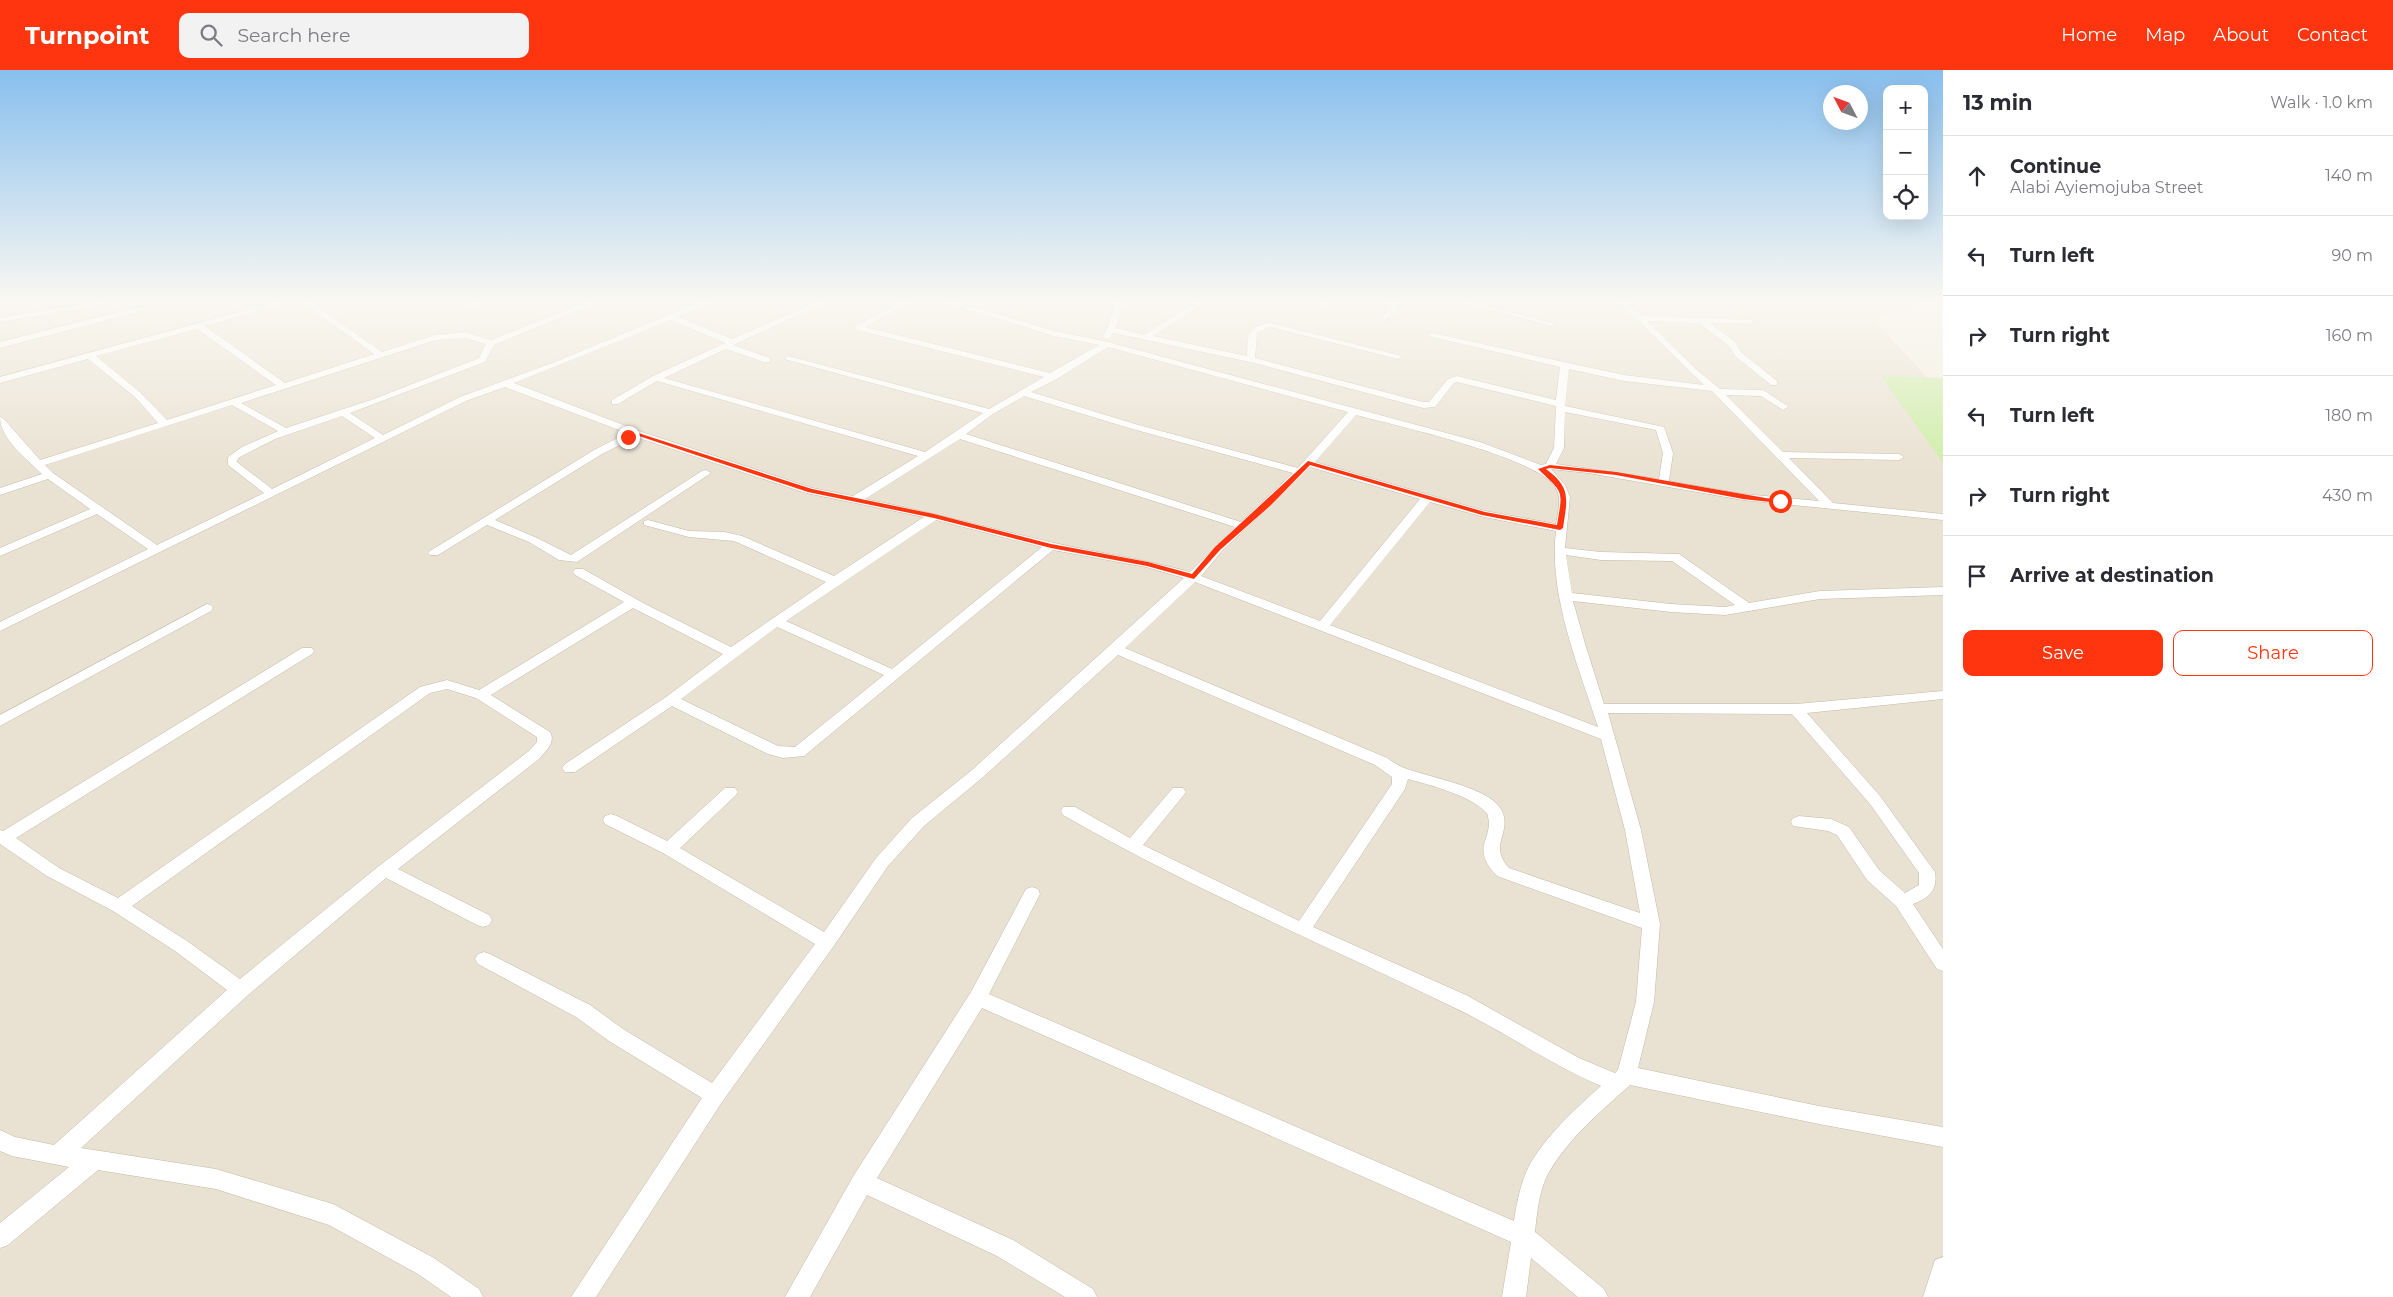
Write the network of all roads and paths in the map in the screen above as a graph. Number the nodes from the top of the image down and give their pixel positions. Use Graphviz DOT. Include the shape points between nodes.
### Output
graph roads {
  1 [pos="74,359"];
  2 [pos="94,359"];
  3 [pos="243,359"];
  4 [pos="367,359"];
  5 [pos="482,359"];
  6 [pos="568,359"];
  7 [pos="695,359"];
  8 [pos="984,359"];
  9 [pos="1081,359"];
  10 [pos="1161,359"];
  11 [pos="1247,359"];
  12 [pos="1535,359"];
  13 [pos="1683,359"];
  14 [pos="1744,359"];
  15 [pos="788,360"];
  16 [pos="1251,360"];
  17 [pos="1565,366"];
  18 [pos="1054,377"];
  19 [pos="656,378"];
  20 [pos="0,380"];
  21 [pos="507,384"];
  22 [pos="1774,384"];
  23 [pos="282,385"];
  24 [pos="1716,390"];
  25 [pos="1024,393"];
  26 [pos="232,402"];
  27 [pos="615,402"];
  28 [pos="1560,406"];
  29 [pos="1783,407"];
  30 [pos="1354,411"];
  31 [pos="990,412"];
  32 [pos="343,413"];
  33 [pos="0,420"];
  34 [pos="164,423"];
  35 [pos="285,431"];
  36 [pos="635,433"];
  37 [pos="959,435"];
  38 [pos="381,438"];
  39 [pos="925,455"];
  40 [pos="1779,455"];
  41 [pos="1899,457"];
  42 [pos="1308,463"];
  43 [pos="38,464"];
  44 [pos="1545,468"];
  45 [pos="1300,472"];
  46 [pos="706,473"];
  47 [pos="49,475"];
  48 [pos="1664,482"];
  49 [pos="0,492"];
  50 [pos="271,493"];
  51 [pos="1427,498"];
  52 [pos="856,499"];
  53 [pos="1829,504"];
  54 [pos="96,510"];
  55 [pos="934,516"];
  56 [pos="1943,517"];
  57 [pos="486,521"];
  58 [pos="648,523"];
  59 [pos="1243,526"];
  60 [pos="1560,528"];
  61 [pos="1051,546"];
  62 [pos="157,550"];
  63 [pos="1559,551"];
  64 [pos="0,552"];
  65 [pos="434,553"];
  66 [pos="580,572"];
  67 [pos="1194,577"];
  68 [pos="834,581"];
  69 [pos="1943,591"];
  70 [pos="1566,596"];
  71 [pos="633,602"];
  72 [pos="207,608"];
  73 [pos="1747,608"];
  74 [pos="776,622"];
  75 [pos="1323,626"];
  76 [pos="0,627"];
  77 [pos="1116,649"];
  78 [pos="307,651"];
  79 [pos="732,653"];
  80 [pos="896,675"];
  81 [pos="481,695"];
  82 [pos="1942,697"];
  83 [pos="671,700"];
  84 [pos="1598,708"];
  85 [pos="1796,709"];
  86 [pos="0,720"];
  87 [pos="1608,736"];
  88 [pos="570,768"];
  89 [pos="1396,771"];
  90 [pos="730,792"];
  91 [pos="1178,792"];
  92 [pos="1070,811"];
  93 [pos="611,820"];
  94 [pos="1798,822"];
  95 [pos="2,837"];
  96 [pos="1132,847"];
  97 [pos="669,849"];
  98 [pos="385,870"];
  99 [pos="1032,894"];
  100 [pos="1902,901"];
  101 [pos="119,906"];
  102 [pos="483,920"];
  103 [pos="1651,924"];
  104 [pos="1302,930"];
  105 [pos="828,942"];
  106 [pos="484,959"];
  107 [pos="1943,964"];
  108 [pos="240,990"];
  109 [pos="978,998"];
  110 [pos="1623,1079"];
  111 [pos="715,1095"];
  112 [pos="1943,1137"];
  113 [pos="0,1140"];
  114 [pos="57,1156"];
  115 [pos="95,1159"];
  116 [pos="862,1182"];
  117 [pos="1522,1236"];
  118 [pos="0,1237"];
  119 [pos="1943,1268"];
  120 [pos="472,1297"];
  121 [pos="583,1297"];
  122 [pos="797,1297"];
  123 [pos="1085,1297"];
  124 [pos="1514,1297"];
  125 [pos="1596,1297"];
  126 [pos="1935,1297"];
  1 -- 20 [label="street"];
  2 -- 34 [label="street" via="138,395"];
  3 -- 23 [label="street"];
  4 -- 23 [label="street"];
  5 -- 32 [label="street"];
  6 -- 21 [label="street"];
  7 -- 19 [label="street"];
  8 -- 18 [label="street"];
  9 -- 18 [label="street"];
  10 -- 30 [label="street"];
  11 -- 16 [label="street"];
  12 -- 17 [label="street"];
  13 -- 24 [label="street"];
  14 -- 22 [label="street"];
  15 -- 31 [label="street"];
  16 -- 28 [label="street" via="1423,405 1432,405 1454,379"];
  17 -- 24 [label="street" via="1648,382"];
  17 -- 28 [label="street"];
  18 -- 25 [label="street"];
  19 -- 27 [label="street"];
  19 -- 39 [label="street" via="705,395"];
  21 -- 36 [label="street"];
  21 -- 38 [label="street" via="462,399"];
  23 -- 26 [label="street"];
  24 -- 29 [label="street" via="1763,393"];
  24 -- 40 [label="street"];
  25 -- 31 [label="street"];
  25 -- 45 [label="street" via="1150,432"];
  26 -- 34 [label="street"];
  26 -- 35 [label="street"];
  28 -- 44 [label="street" via="1559,448"];
  28 -- 48 [label="street" via="1661,429 1668,452"];
  30 -- 42 [label="street"];
  30 -- 44 [label="street" via="1476,444"];
  31 -- 37 [label="street"];
  32 -- 35 [label="street"];
  32 -- 38 [label="street"];
  33 -- 43 [label="street"];
  34 -- 43 [label="street"];
  35 -- 50 [label="street" via="233,457 232,463"];
  36 -- 52 [label="street" via="810,491"];
  36 -- 57 [label="street"];
  37 -- 39 [label="street"];
  37 -- 59 [label="street"];
  38 -- 50 [label="street"];
  39 -- 52 [label="street"];
  40 -- 41 [label="street"];
  40 -- 53 [label="street"];
  42 -- 45 [label="street"];
  42 -- 51 [label="street"];
  43 -- 47 [label="street"];
  44 -- 48 [label="street" via="1616,473"];
  44 -- 60 [label="street" via="1565,497"];
  45 -- 59 [label="street"];
  46 -- 57 [label="street" via="573,559"];
  47 -- 49 [label="street"];
  47 -- 54 [label="street"];
  48 -- 53 [label="street" via="1743,497"];
  50 -- 62 [label="street"];
  51 -- 60 [label="street" via="1484,514"];
  51 -- 75 [label="street"];
  52 -- 55 [label="street"];
  53 -- 56 [label="street"];
  54 -- 62 [label="street"];
  54 -- 64 [label="street"];
  55 -- 61 [label="street"];
  55 -- 68 [label="street"];
  57 -- 65 [label="street"];
  58 -- 68 [label="street" via="689,534 738,538"];
  59 -- 67 [label="street"];
  60 -- 63 [label="street"];
  61 -- 67 [label="street" via="1148,564"];
  61 -- 80 [label="street"];
  62 -- 76 [label="street"];
  63 -- 70 [label="street"];
  63 -- 73 [label="street" via="1601,556 1675,557"];
  66 -- 71 [label="street"];
  67 -- 75 [label="street"];
  67 -- 77 [label="street"];
  68 -- 74 [label="street"];
  69 -- 73 [label="street" via="1820,595"];
  70 -- 73 [label="street" via="1671,608 1725,611"];
  70 -- 84 [label="street"];
  71 -- 79 [label="street"];
  71 -- 81 [label="street"];
  72 -- 86 [label="street"];
  74 -- 79 [label="street"];
  74 -- 80 [label="street"];
  75 -- 87 [label="street"];
  77 -- 89 [label="street" via="1380,761"];
  77 -- 105 [label="street" via="977,774 918,822 882,862"];
  78 -- 95 [label="street"];
  79 -- 83 [label="street"];
  80 -- 83 [label="street" via="799,752 791,754 766,747"];
  81 -- 98 [label="street" via="542,732 544,743 534,755"];
  81 -- 101 [label="street" via="447,684 425,690"];
  82 -- 85 [label="street"];
  83 -- 88 [label="street"];
  84 -- 85 [label="street"];
  84 -- 87 [label="street"];
  85 -- 100 [label="street" via="1875,800 1927,872 1929,884 1926,890"];
  87 -- 103 [label="street" via="1633,830"];
  89 -- 103 [label="street" via="1432,780 1494,808 1498,820 1489,854 1494,865 1503,872"];
  89 -- 104 [label="street" via="1400,785"];
  90 -- 97 [label="street"];
  91 -- 96 [label="street"];
  92 -- 96 [label="street"];
  93 -- 97 [label="street"];
  94 -- 100 [label="street" via="1831,825 1842,831 1873,874"];
  95 -- 101 [label="street" via="54,872"];
  96 -- 104 [label="street"];
  97 -- 105 [label="street"];
  98 -- 102 [label="street"];
  98 -- 108 [label="street"];
  99 -- 109 [label="street"];
  100 -- 107 [label="street"];
  101 -- 108 [label="street" via="182,946"];
  103 -- 110 [label="street" via="1645,1002"];
  104 -- 110 [label="street" via="1459,1001 1572,1064"];
  105 -- 111 [label="street"];
  106 -- 111 [label="street" via="583,1011 616,1035"];
  108 -- 114 [label="street"];
  109 -- 116 [label="street"];
  109 -- 117 [label="street"];
  110 -- 112 [label="street"];
  110 -- 117 [label="street" via="1577,1120 1540,1166 1528,1202"];
  111 -- 121 [label="street"];
  113 -- 114 [label="street" via="12,1146"];
  114 -- 115 [label="street"];
  115 -- 118 [label="street"];
  115 -- 120 [label="street" via="216,1179 332,1215 426,1266"];
  116 -- 122 [label="street"];
  116 -- 123 [label="street" via="956,1222 1054,1275"];
  117 -- 124 [label="street"];
  117 -- 125 [label="street"];
  119 -- 126 [label="street"];
}
